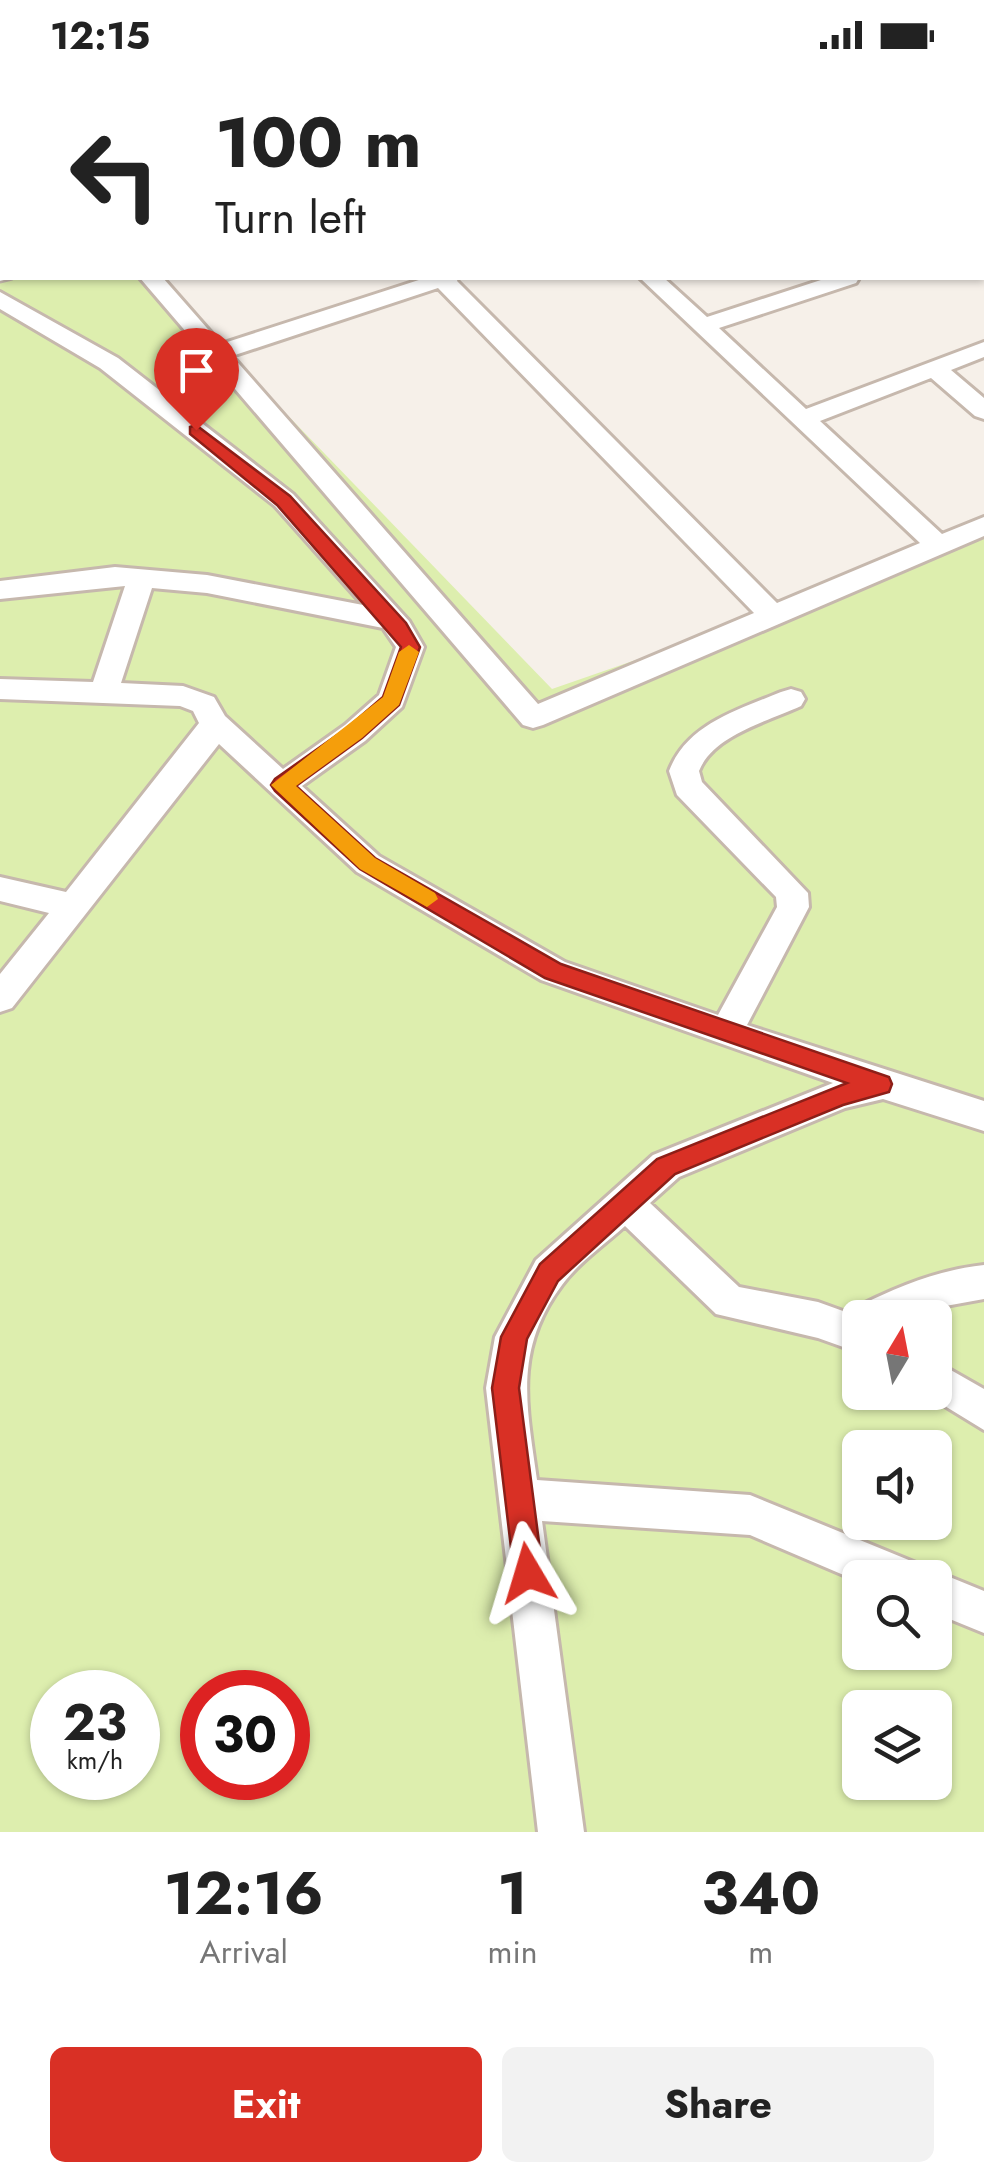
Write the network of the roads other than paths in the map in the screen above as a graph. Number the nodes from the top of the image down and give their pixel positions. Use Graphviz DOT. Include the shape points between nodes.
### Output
graph roads {
  1 [pos="153,280"];
  2 [pos="438,280"];
  3 [pos="446,280"];
  4 [pos="653,280"];
  5 [pos="842,280"];
  6 [pos="0,299"];
  7 [pos="703,326"];
  8 [pos="984,350"];
  9 [pos="216,353"];
  10 [pos="934,368"];
  11 [pos="984,411"];
  12 [pos="803,419"];
  13 [pos="984,526"];
  14 [pos="938,545"];
  15 [pos="140,579"];
  16 [pos="0,590"];
  17 [pos="772,616"];
  18 [pos="392,620"];
  19 [pos="0,689"];
  20 [pos="104,693"];
  21 [pos="791,699"];
  22 [pos="214,722"];
  23 [pos="282,785"];
  24 [pos="0,889"];
  25 [pos="73,906"];
  26 [pos="0,998"];
  27 [pos="726,1031"];
  28 [pos="880,1084"];
  29 [pos="984,1116"];
  30 [pos="626,1203"];
  31 [pos="984,1282"];
  32 [pos="909,1300"];
  33 [pos="842,1323"];
  34 [pos="952,1390"];
  35 [pos="984,1412"];
  36 [pos="519,1500"];
  37 [pos="858,1560"];
  38 [pos="952,1599"];
  39 [pos="984,1612"];
  40 [pos="560,1832"];
  1 -- 9 [label="street"];
  2 -- 9 [label="street"];
  3 -- 17 [label="street"];
  4 -- 7 [label="street"];
  5 -- 7 [label="street"];
  6 -- 18 [label="street" via="109,363 284,500"];
  7 -- 12 [label="street"];
  8 -- 10 [label="street"];
  9 -- 17 [label="street" via="533,718"];
  10 -- 11 [label="street"];
  10 -- 12 [label="street"];
  12 -- 14 [label="street"];
  13 -- 14 [label="street"];
  14 -- 17 [label="street"];
  15 -- 16 [label="street"];
  15 -- 18 [label="street" via="207,584"];
  15 -- 20 [label="street"];
  18 -- 23 [label="street" via="410,647 392,700"];
  19 -- 20 [label="street"];
  20 -- 22 [label="street" via="183,696 204,704"];
  21 -- 27 [label="street" via="697,746 684,760 688,787 792,893 793,908"];
  22 -- 23 [label="street"];
  22 -- 25 [label="street"];
  23 -- 27 [label="street" via="368,864 553,971"];
  24 -- 25 [label="street"];
  25 -- 26 [label="street"];
  27 -- 28 [label="street"];
  28 -- 29 [label="street"];
  28 -- 30 [label="street" via="666,1166"];
  30 -- 33 [label="street" via="728,1302"];
  30 -- 36 [label="street" via="549,1272 514,1337 505,1388"];
  31 -- 32 [label="street"];
  34 -- 35 [label="street"];
  36 -- 37 [label="street" via="750,1515"];
  36 -- 40 [label="street"];
  38 -- 39 [label="street"];
}
